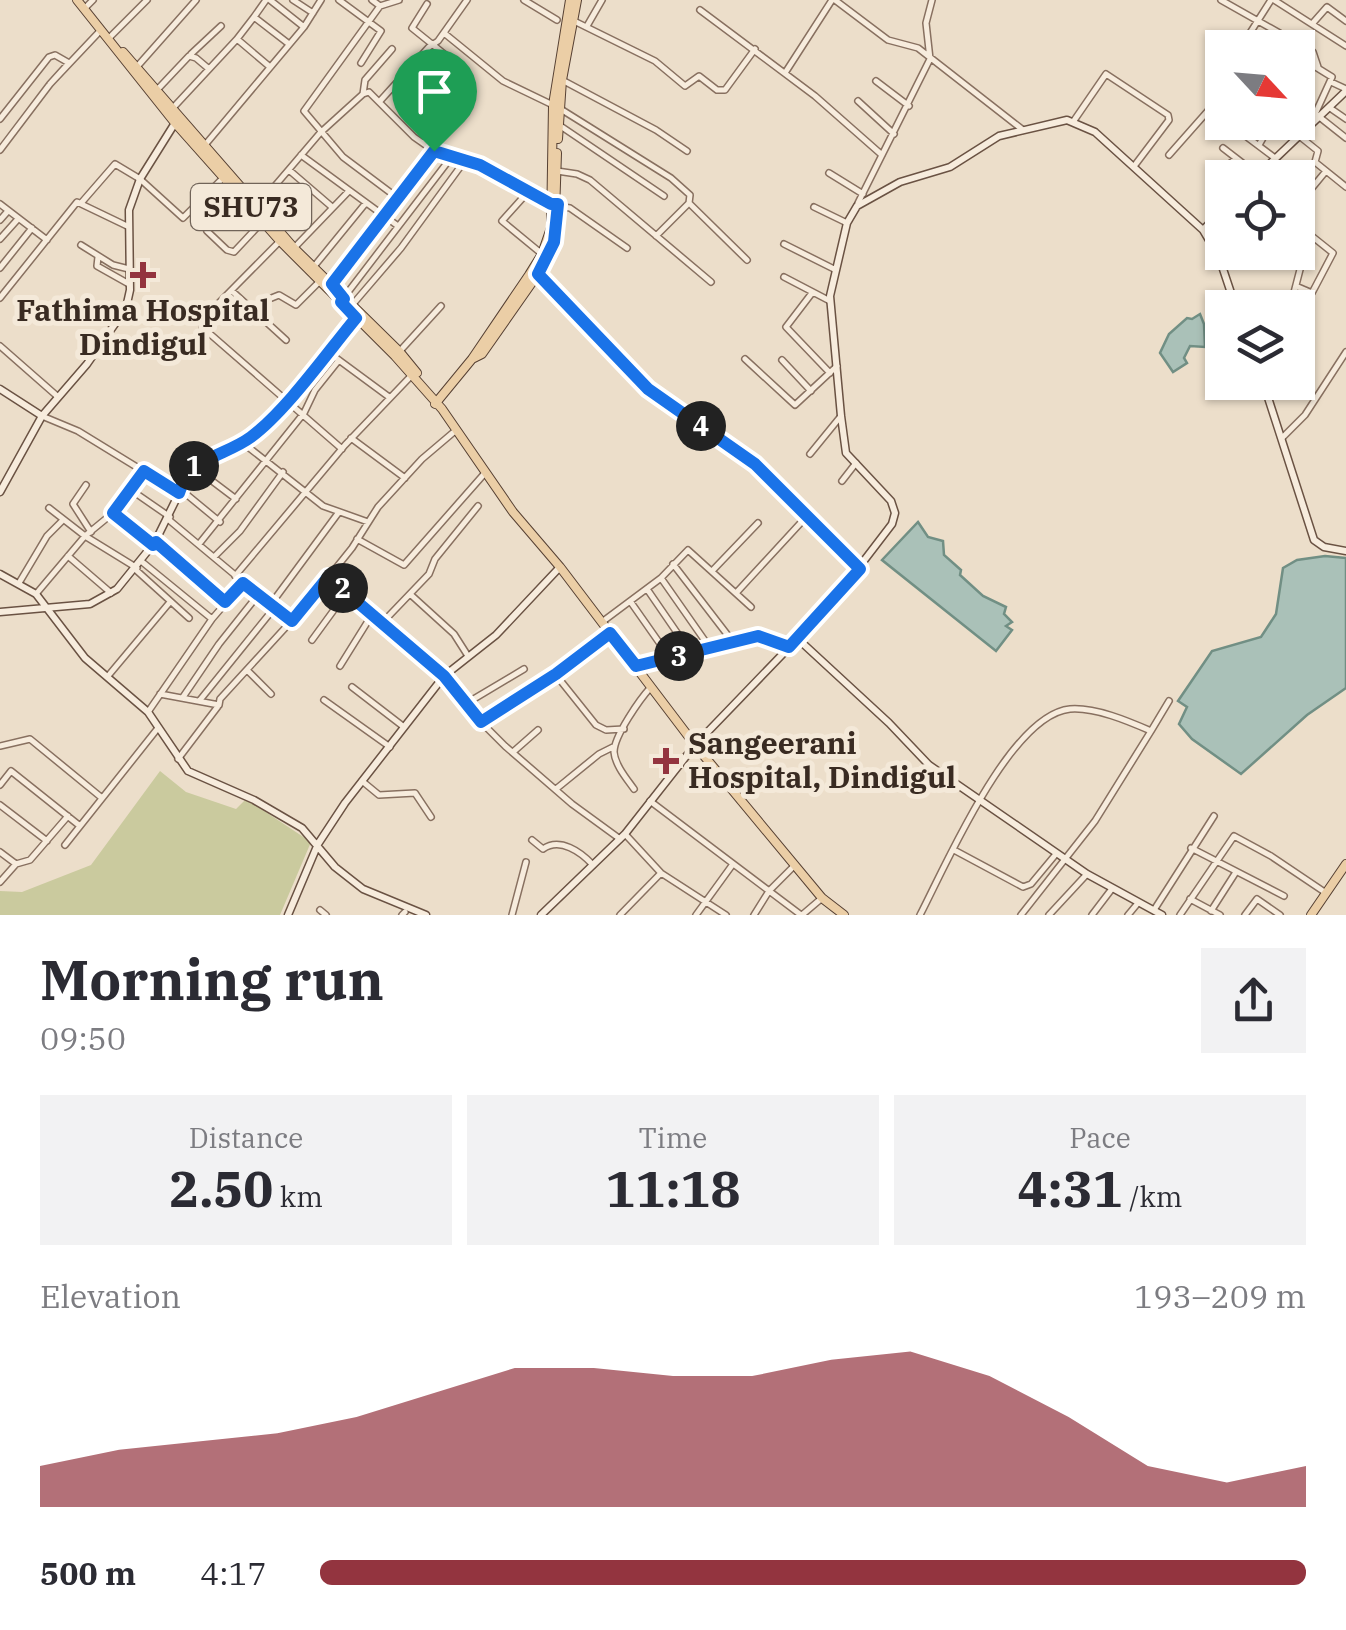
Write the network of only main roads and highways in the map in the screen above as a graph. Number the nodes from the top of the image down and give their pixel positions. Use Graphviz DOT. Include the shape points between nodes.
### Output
graph roads {
  1 [pos="574,0"];
  2 [pos="85,2"];
  3 [pos="565,19"];
  4 [pos="109,38"];
  5 [pos="556,107"];
  6 [pos="170,111"];
  7 [pos="555,204"];
  8 [pos="256,208"];
  9 [pos="292,250"];
  10 [pos="330,286"];
  11 [pos="350,308"];
  12 [pos="397,354"];
  13 [pos="472,359"];
  14 [pos="429,388"];
  15 [pos="447,390"];
  16 [pos="439,404"];
  17 [pos="1346,864"];
  18 [pos="1346,872"];
  19 [pos="844,915"];
  20 [pos="1314,915"];
  1 -- 3 [label="main road"];
  2 -- 4 [label="main road"];
  2 -- 4 [label="main road, SHU73"];
  3 -- 5 [label="main road"];
  3 -- 5 [label="main road"];
  4 -- 6 [label="main road, SHU73"];
  5 -- 7 [label="main road"];
  5 -- 7 [label="main road"];
  6 -- 8 [label="main road"];
  6 -- 8 [label="main road, SHU73"];
  7 -- 13 [label="main road" via="542,254"];
  7 -- 13 [label="main road" via="554,242 538,274"];
  8 -- 9 [label="main road"];
  8 -- 9 [label="main road, SHU73"];
  9 -- 10 [label="main road"];
  9 -- 10 [label="main road, SHU73"];
  10 -- 11 [label="main road, SHU73"];
  11 -- 12 [label="main road"];
  11 -- 12 [label="main road, SHU73"];
  12 -- 14 [label="main road"];
  12 -- 16 [label="main road, SHU73"];
  13 -- 15 [label="main road"];
  14 -- 15 [label="main road"];
  14 -- 16 [label="main road"];
  15 -- 16 [label="main road"];
  16 -- 19 [label="main road, SHU73" via="694,745 822,898"];
  17 -- 20 [label="main road"];
  18 -- 20 [label="main road"];
}
